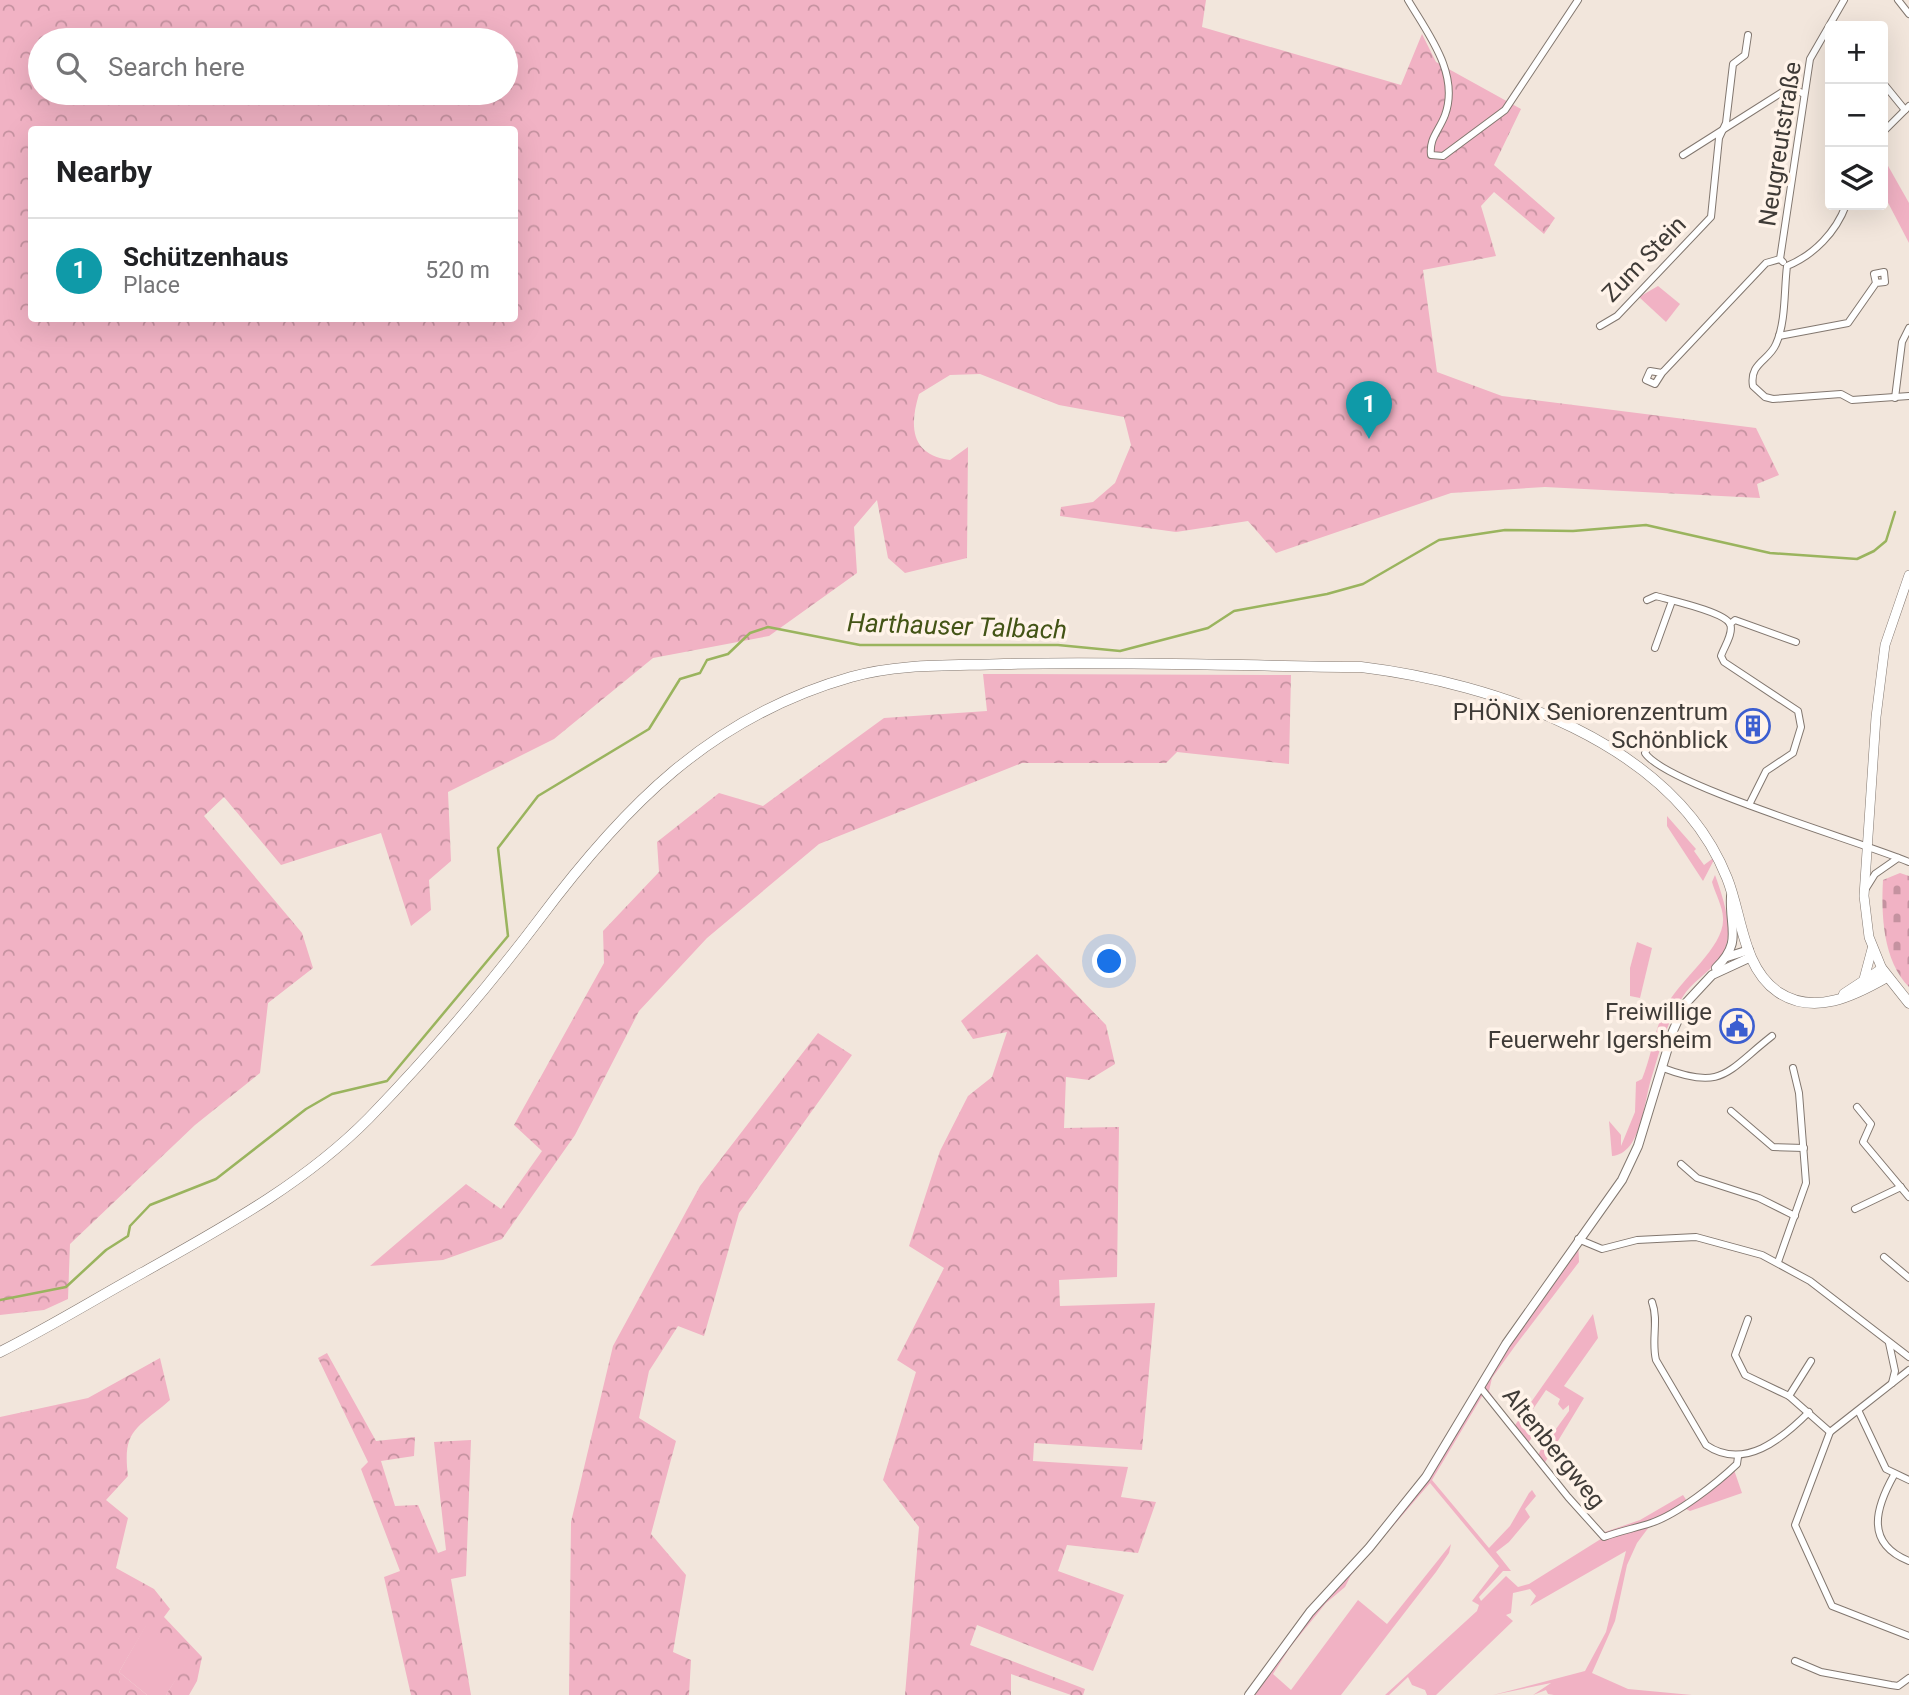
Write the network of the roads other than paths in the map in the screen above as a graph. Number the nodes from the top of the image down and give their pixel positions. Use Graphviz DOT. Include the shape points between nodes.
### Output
graph roads {
  1 [pos="1408,0"];
  2 [pos="1578,0"];
  3 [pos="1844,0"];
  4 [pos="1898,0"];
  5 [pos="1909,14"];
  6 [pos="1748,35"];
  7 [pos="1884,84"];
  8 [pos="1804,94"];
  9 [pos="1907,108"];
  10 [pos="1888,127"];
  11 [pos="1722,131"];
  12 [pos="1683,155"];
  13 [pos="1844,210"];
  14 [pos="1780,259"];
  15 [pos="1787,266"];
  16 [pos="1876,283"];
  17 [pos="1600,326"];
  18 [pos="1908,334"];
  19 [pos="1779,336"];
  20 [pos="1662,373"];
  21 [pos="1909,396"];
  22 [pos="1895,398"];
  23 [pos="1909,575"];
  24 [pos="1647,600"];
  25 [pos="1672,601"];
  26 [pos="1730,624"];
  27 [pos="1796,642"];
  28 [pos="1655,648"];
  29 [pos="1647,747"];
  30 [pos="1749,805"];
  31 [pos="1869,845"];
  32 [pos="1898,858"];
  33 [pos="1909,862"];
  34 [pos="1865,891"];
  35 [pos="1731,892"];
  36 [pos="1873,947"];
  37 [pos="1750,954"];
  38 [pos="1727,957"];
  39 [pos="1885,973"];
  40 [pos="1864,979"];
  41 [pos="1706,981"];
  42 [pos="1835,1000"];
  43 [pos="1909,1003"];
  44 [pos="1772,1036"];
  45 [pos="1663,1068"];
  46 [pos="1793,1068"];
  47 [pos="1857,1107"];
  48 [pos="1731,1111"];
  49 [pos="1804,1148"];
  50 [pos="1681,1164"];
  51 [pos="1906,1191"];
  52 [pos="1855,1209"];
  53 [pos="1794,1216"];
  54 [pos="1578,1239"];
  55 [pos="1884,1257"];
  56 [pos="1778,1262"];
  57 [pos="1909,1278"];
  58 [pos="1652,1301"];
  59 [pos="1748,1319"];
  60 [pos="1888,1341"];
  61 [pos="0,1352"];
  62 [pos="1909,1357"];
  63 [pos="1811,1361"];
  64 [pos="1909,1370"];
  65 [pos="1892,1385"];
  66 [pos="1480,1387"];
  67 [pos="1789,1396"];
  68 [pos="1809,1412"];
  69 [pos="1858,1412"];
  70 [pos="1830,1432"];
  71 [pos="1738,1457"];
  72 [pos="1894,1475"];
  73 [pos="1909,1480"];
  74 [pos="1909,1561"];
  75 [pos="1909,1636"];
  76 [pos="1795,1661"];
  77 [pos="1909,1678"];
  78 [pos="1250,1695"];
  1 -- 2 [label="street" via="1450,83 1445,114 1430,143 1432,155 1443,156 1504,110"];
  3 -- 8 [label="street, Neugreutstraße" via="1810,59"];
  4 -- 5 [label="street"];
  6 -- 11 [label="street, Zum Stein" via="1745,55 1733,64"];
  7 -- 9 [label="street"];
  8 -- 11 [label="street" via="1792,88 1784,91"];
  8 -- 14 [label="street, Neugreutstraße"];
  9 -- 10 [label="street"];
  11 -- 12 [label="street"];
  11 -- 17 [label="street, Zum Stein" via="1711,217 1618,316"];
  13 -- 15 [label="street" via="1808,255"];
  14 -- 15 [label="street"];
  14 -- 20 [label="street" via="1766,263"];
  15 -- 19 [label="street"];
  16 -- 19 [label="street" via="1848,323"];
  18 -- 22 [label="street" via="1902,342"];
  19 -- 22 [label="street" via="1775,348 1753,373 1753,386 1765,397 1841,394 1852,400"];
  21 -- 22 [label="street"];
  23 -- 31 [label="main road" via="1881,669"];
  24 -- 25 [label="street" via="1656,596"];
  25 -- 26 [label="street" via="1722,616"];
  25 -- 28 [label="street"];
  26 -- 27 [label="street" via="1735,620"];
  26 -- 30 [label="street" via="1721,656 1724,662 1802,717 1793,753 1766,771"];
  29 -- 30 [label="street" via="1650,760"];
  30 -- 31 [label="street"];
  31 -- 32 [label="street"];
  31 -- 34 [label="main road"];
  32 -- 33 [label="street"];
  32 -- 34 [label="street" via="1875,874"];
  34 -- 36 [label="main road"];
  35 -- 37 [label="main road"];
  35 -- 38 [label="street" via="1734,944"];
  35 -- 61 [label="main road" via="1697,826 1639,768 1594,738 1521,704 1413,673 1361,667 1043,663 894,668 852,677 793,696 731,727 643,794 409,1073 366,1120 307,1170 266,1202"];
  36 -- 39 [label="main road"];
  36 -- 40 [label="main road"];
  37 -- 38 [label="street"];
  37 -- 41 [label="street"];
  37 -- 42 [label="main road" via="1765,981 1792,999 1820,1004"];
  38 -- 41 [label="street"];
  39 -- 40 [label="main road"];
  39 -- 42 [label="main road"];
  39 -- 43 [label="main road"];
  40 -- 42 [label="main road"];
  41 -- 45 [label="street" via="1685,1004"];
  44 -- 45 [label="street" via="1717,1077 1700,1080"];
  45 -- 54 [label="street" via="1633,1160"];
  46 -- 49 [label="street"];
  47 -- 51 [label="street" via="1871,1124 1863,1142"];
  48 -- 49 [label="street" via="1773,1147"];
  49 -- 53 [label="street" via="1806,1183"];
  50 -- 53 [label="street" via="1697,1178 1759,1198"];
  51 -- 52 [label="street"];
  53 -- 56 [label="street"];
  54 -- 56 [label="street" via="1602,1249 1637,1240 1696,1237"];
  54 -- 66 [label="street"];
  55 -- 57 [label="street"];
  56 -- 60 [label="street"];
  58 -- 71 [label="street" via="1656,1312 1653,1348 1662,1370 1706,1445 1719,1454"];
  59 -- 67 [label="street" via="1735,1355 1738,1364 1745,1375"];
  60 -- 62 [label="street"];
  60 -- 65 [label="street" via="1895,1371"];
  63 -- 67 [label="street"];
  64 -- 65 [label="street"];
  65 -- 69 [label="street"];
  66 -- 71 [label="street, Altenbergweg" via="1604,1537 1670,1513 1720,1480 1737,1464"];
  66 -- 78 [label="street" via="1426,1477 1310,1612"];
  67 -- 68 [label="street"];
  68 -- 70 [label="street"];
  68 -- 71 [label="street" via="1790,1432"];
  69 -- 70 [label="street"];
  69 -- 72 [label="street" via="1886,1469"];
  70 -- 75 [label="street" via="1797,1516 1797,1532 1832,1605"];
  72 -- 73 [label="street"];
  72 -- 74 [label="street" via="1876,1519 1889,1549"];
  76 -- 77 [label="street" via="1821,1672 1891,1685"];
}
